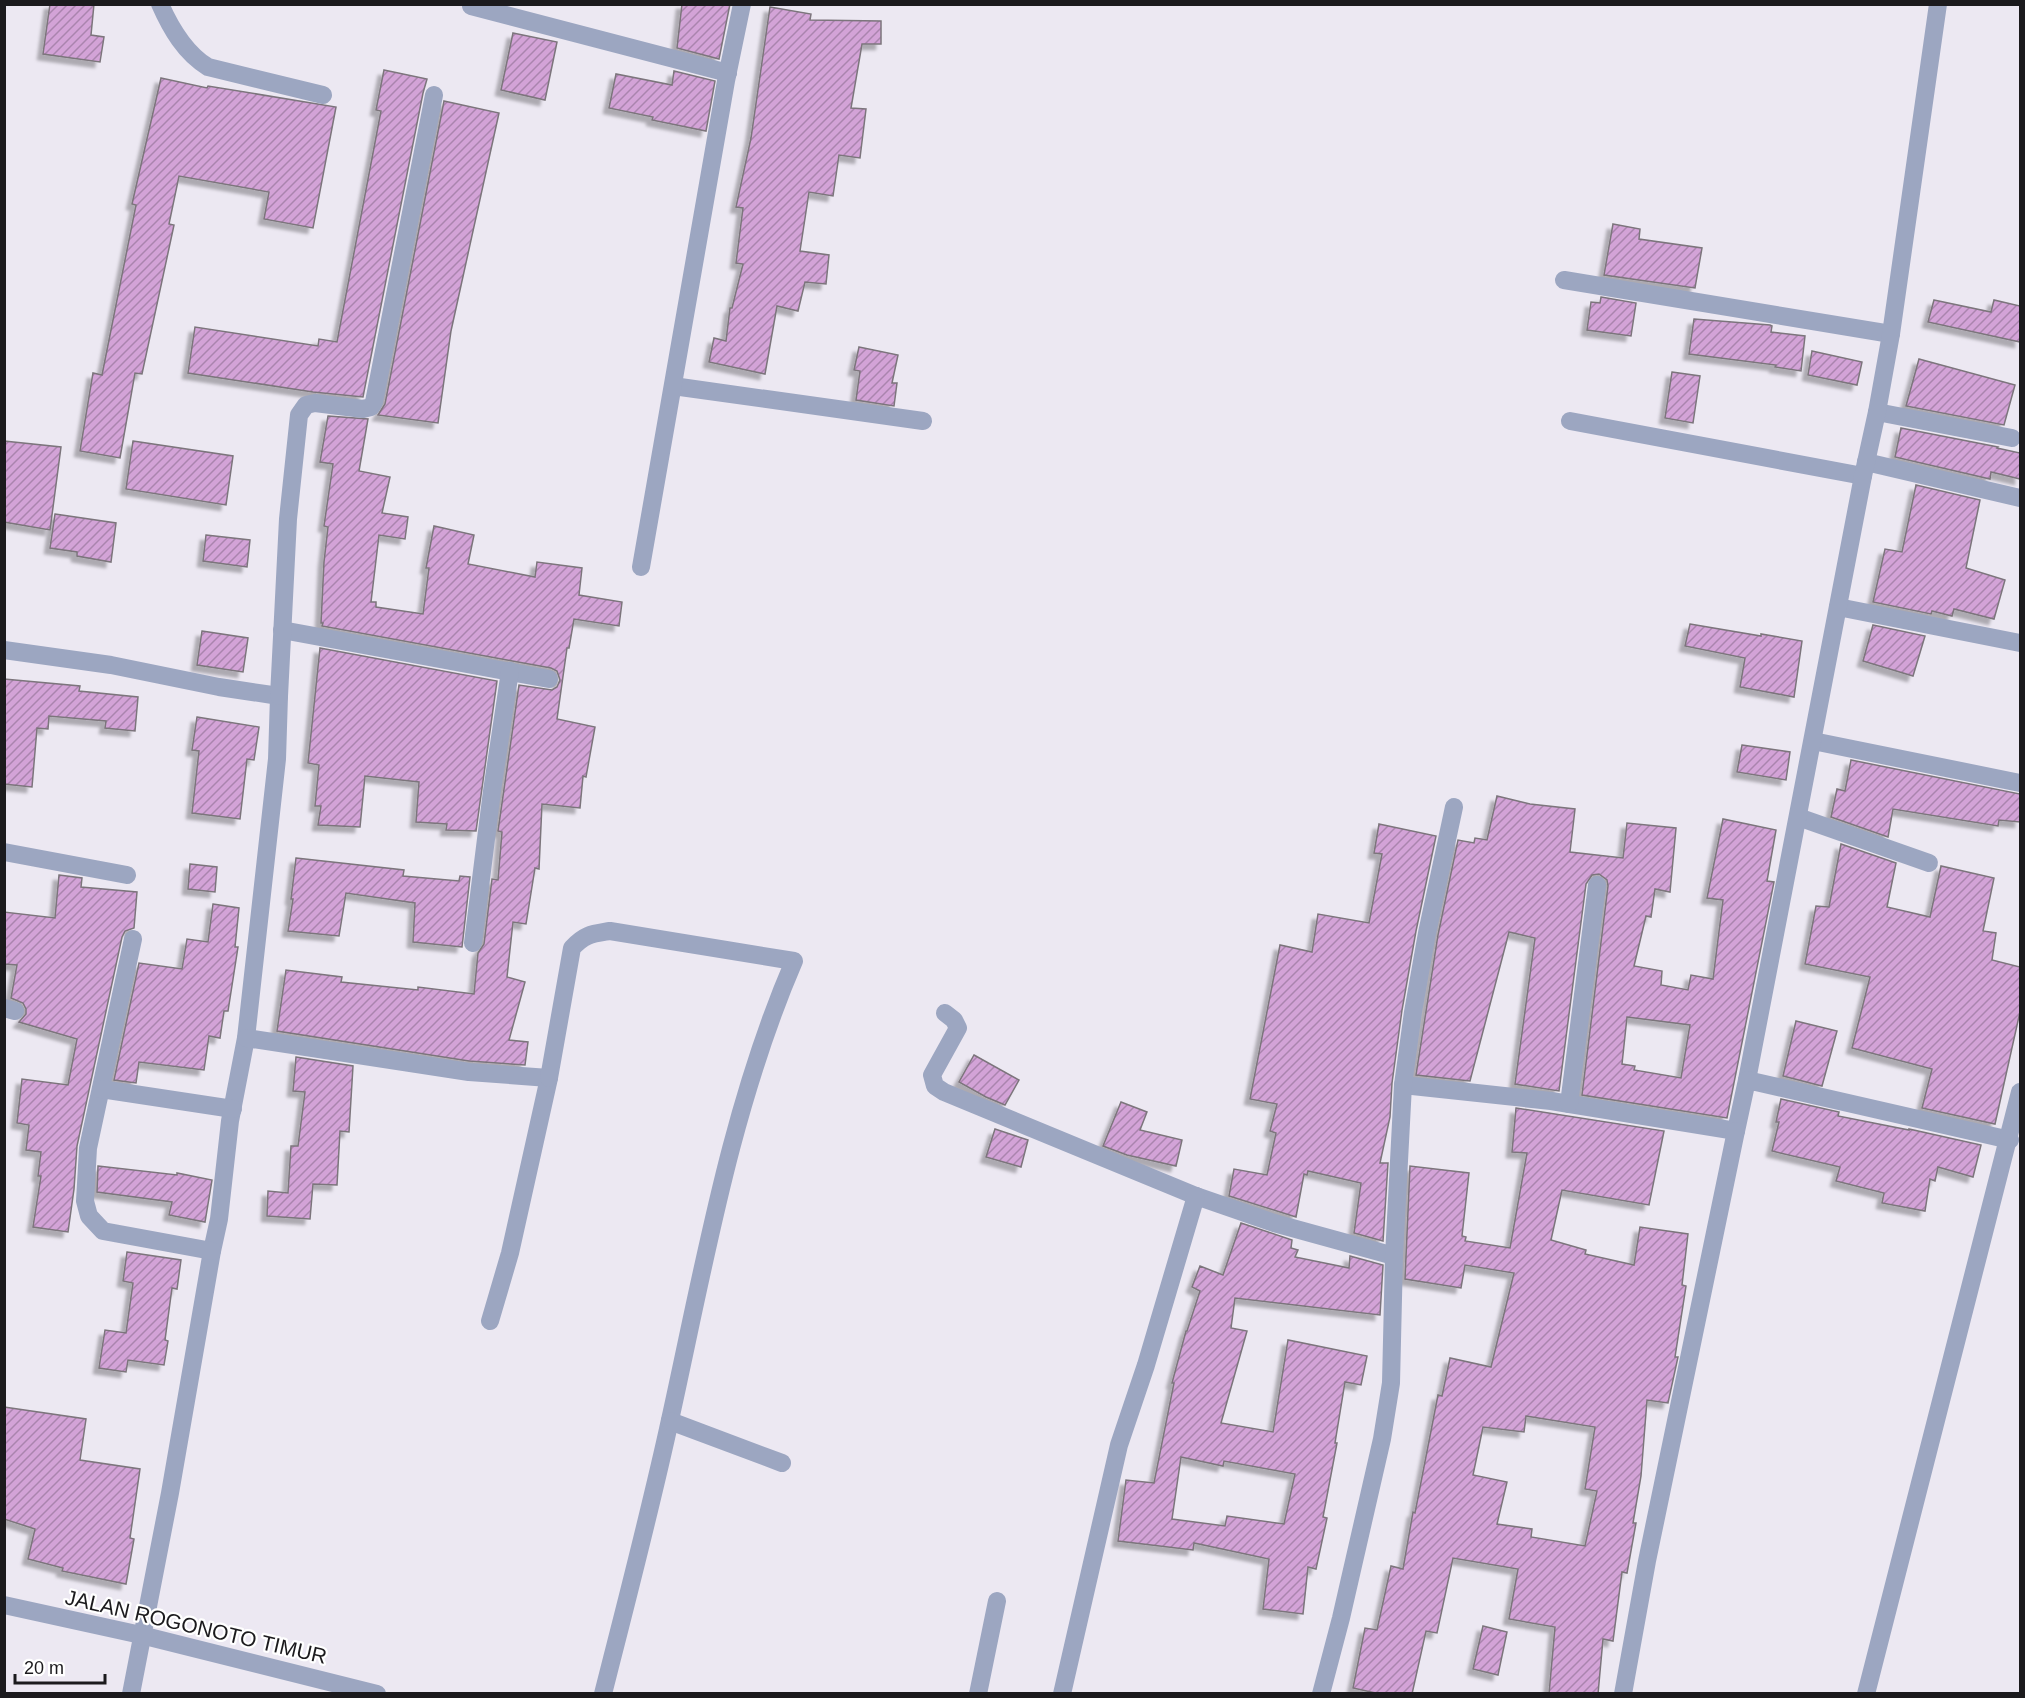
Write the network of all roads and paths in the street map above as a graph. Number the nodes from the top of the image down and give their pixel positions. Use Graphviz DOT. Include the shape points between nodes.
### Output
graph roads {
  1 [pos="160,4"];
  2 [pos="742,4"];
  3 [pos="1938,4"];
  4 [pos="471,6"];
  5 [pos="728,73"];
  6 [pos="435,94"];
  7 [pos="323,95"];
  8 [pos="1564,280"];
  9 [pos="1891,334"];
  10 [pos="673,386"];
  11 [pos="1877,412"];
  12 [pos="923,421"];
  13 [pos="1570,422"];
  14 [pos="2012,438"];
  15 [pos="1864,469"];
  16 [pos="2020,498"];
  17 [pos="641,567"];
  18 [pos="1838,607"];
  19 [pos="282,630"];
  20 [pos="2020,643"];
  21 [pos="4,650"];
  22 [pos="510,671"];
  23 [pos="549,679"];
  24 [pos="279,696"];
  25 [pos="1813,741"];
  26 [pos="2020,783"];
  27 [pos="1454,807"];
  28 [pos="1798,817"];
  29 [pos="4,852"];
  30 [pos="1929,863"];
  31 [pos="127,875"];
  32 [pos="1596,885"];
  33 [pos="133,939"];
  34 [pos="473,943"];
  35 [pos="945,1013"];
  36 [pos="246,1038"];
  37 [pos="549,1078"];
  38 [pos="1747,1080"];
  39 [pos="1403,1085"];
  40 [pos="101,1089"];
  41 [pos="2020,1092"];
  42 [pos="1569,1104"];
  43 [pos="233,1109"];
  44 [pos="1736,1131"];
  45 [pos="2010,1140"];
  46 [pos="1196,1196"];
  47 [pos="212,1251"];
  48 [pos="1394,1256"];
  49 [pos="490,1321"];
  50 [pos="670,1421"];
  51 [pos="782,1463"];
  52 [pos="997,1601"];
  53 [pos="4,1605"];
  54 [pos="141,1635"];
  55 [pos="131,1694"];
  56 [pos="377,1694"];
  57 [pos="603,1694"];
  58 [pos="978,1694"];
  59 [pos="1062,1694"];
  60 [pos="1321,1694"];
  61 [pos="1623,1694"];
  62 [pos="1866,1694"];
  1 -- 7 [label="street" via="181,43 197,61"];
  2 -- 5 [label="street"];
  3 -- 9 [label="street"];
  4 -- 5 [label="street"];
  5 -- 10 [label="street"];
  6 -- 19 [label="street" via="374,402 363,409 306,405 300,415 289,509"];
  8 -- 9 [label="street"];
  9 -- 11 [label="street"];
  10 -- 12 [label="street"];
  10 -- 17 [label="street"];
  11 -- 14 [label="street"];
  11 -- 15 [label="street"];
  13 -- 15 [label="street"];
  15 -- 16 [label="street"];
  15 -- 18 [label="street"];
  18 -- 20 [label="street"];
  18 -- 25 [label="street"];
  19 -- 22 [label="street"];
  19 -- 24 [label="street"];
  21 -- 24 [label="street"];
  22 -- 23 [label="street"];
  22 -- 34 [label="street"];
  24 -- 36 [label="street" via="277,759"];
  25 -- 26 [label="street"];
  25 -- 28 [label="street"];
  27 -- 39 [label="street" via="1427,933"];
  28 -- 30 [label="street"];
  28 -- 38 [label="street"];
  29 -- 31 [label="street"];
  32 -- 42 [label="street"];
  33 -- 40 [label="street"];
  35 -- 46 [label="street" via="958,1029 932,1075 935,1086"];
  36 -- 37 [label="street" via="469,1072"];
  36 -- 43 [label="street"];
  37 -- 49 [label="street" via="510,1253"];
  37 -- 50 [label="street" via="572,948 589,934 610,932 794,961 755,1065 709,1235"];
  38 -- 44 [label="street"];
  38 -- 45 [label="street"];
  39 -- 42 [label="street"];
  39 -- 48 [label="street"];
  40 -- 43 [label="street"];
  40 -- 47 [label="street" via="88,1148 85,1201 89,1216 103,1231"];
  41 -- 45 [label="street"];
  42 -- 44 [label="street"];
  43 -- 47 [label="street"];
  44 -- 61 [label="street"];
  45 -- 62 [label="street"];
  46 -- 48 [label="street" via="1274,1223"];
  46 -- 59 [label="street" via="1119,1445"];
  47 -- 54 [label="street" via="179,1448"];
  48 -- 60 [label="street" via="1393,1362 1382,1439"];
  50 -- 51 [label="street"];
  50 -- 57 [label="street"];
  52 -- 58 [label="street"];
  53 -- 54 [label="street, JALAN ROGONOTO TIMUR"];
  54 -- 55 [label="street"];
  54 -- 56 [label="street, JALAN ROGONOTO TIMUR"];
}
